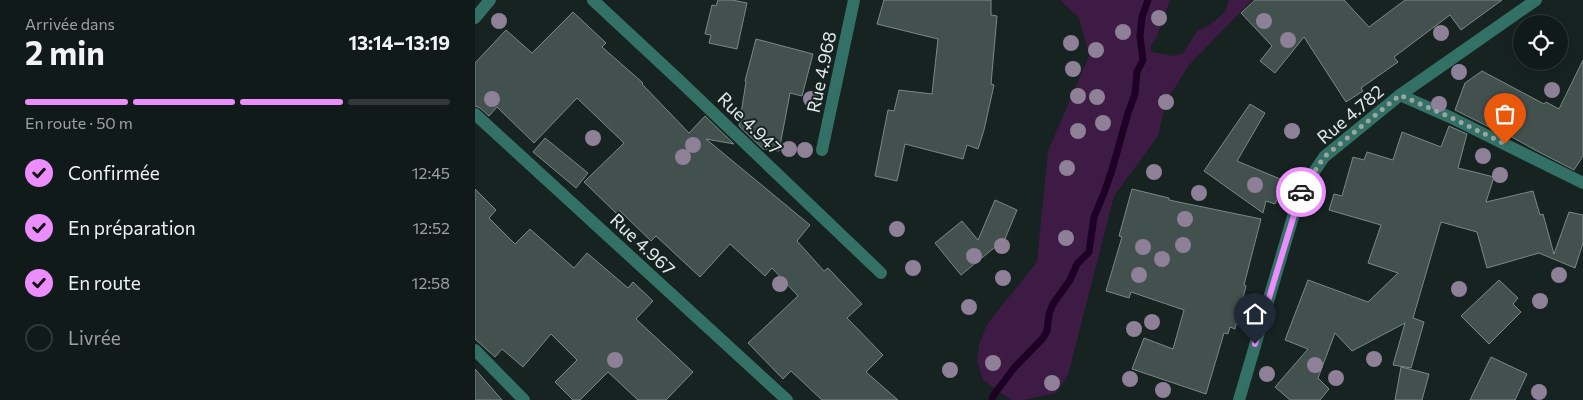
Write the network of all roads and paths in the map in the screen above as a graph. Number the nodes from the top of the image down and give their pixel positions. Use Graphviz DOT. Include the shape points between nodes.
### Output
graph roads {
  1 [pos="490,0"];
  2 [pos="593,0"];
  3 [pos="854,0"];
  4 [pos="1536,0"];
  5 [pos="475,18"];
  6 [pos="1400,95"];
  7 [pos="475,114"];
  8 [pos="822,150"];
  9 [pos="1583,183"];
  10 [pos="881,273"];
  11 [pos="475,350"];
  12 [pos="524,400"];
  13 [pos="787,400"];
  14 [pos="1239,400"];
  1 -- 5 [label="street"];
  2 -- 10 [label="street, Rue 4.947"];
  3 -- 8 [label="street, Rue 4.968"];
  4 -- 6 [label="street, Rue 4.782"];
  6 -- 9 [label="street"];
  6 -- 14 [label="street, Rue 4.782" via="1324,157 1300,193"];
  7 -- 13 [label="street, Rue 4.967"];
  11 -- 12 [label="street"];
}
